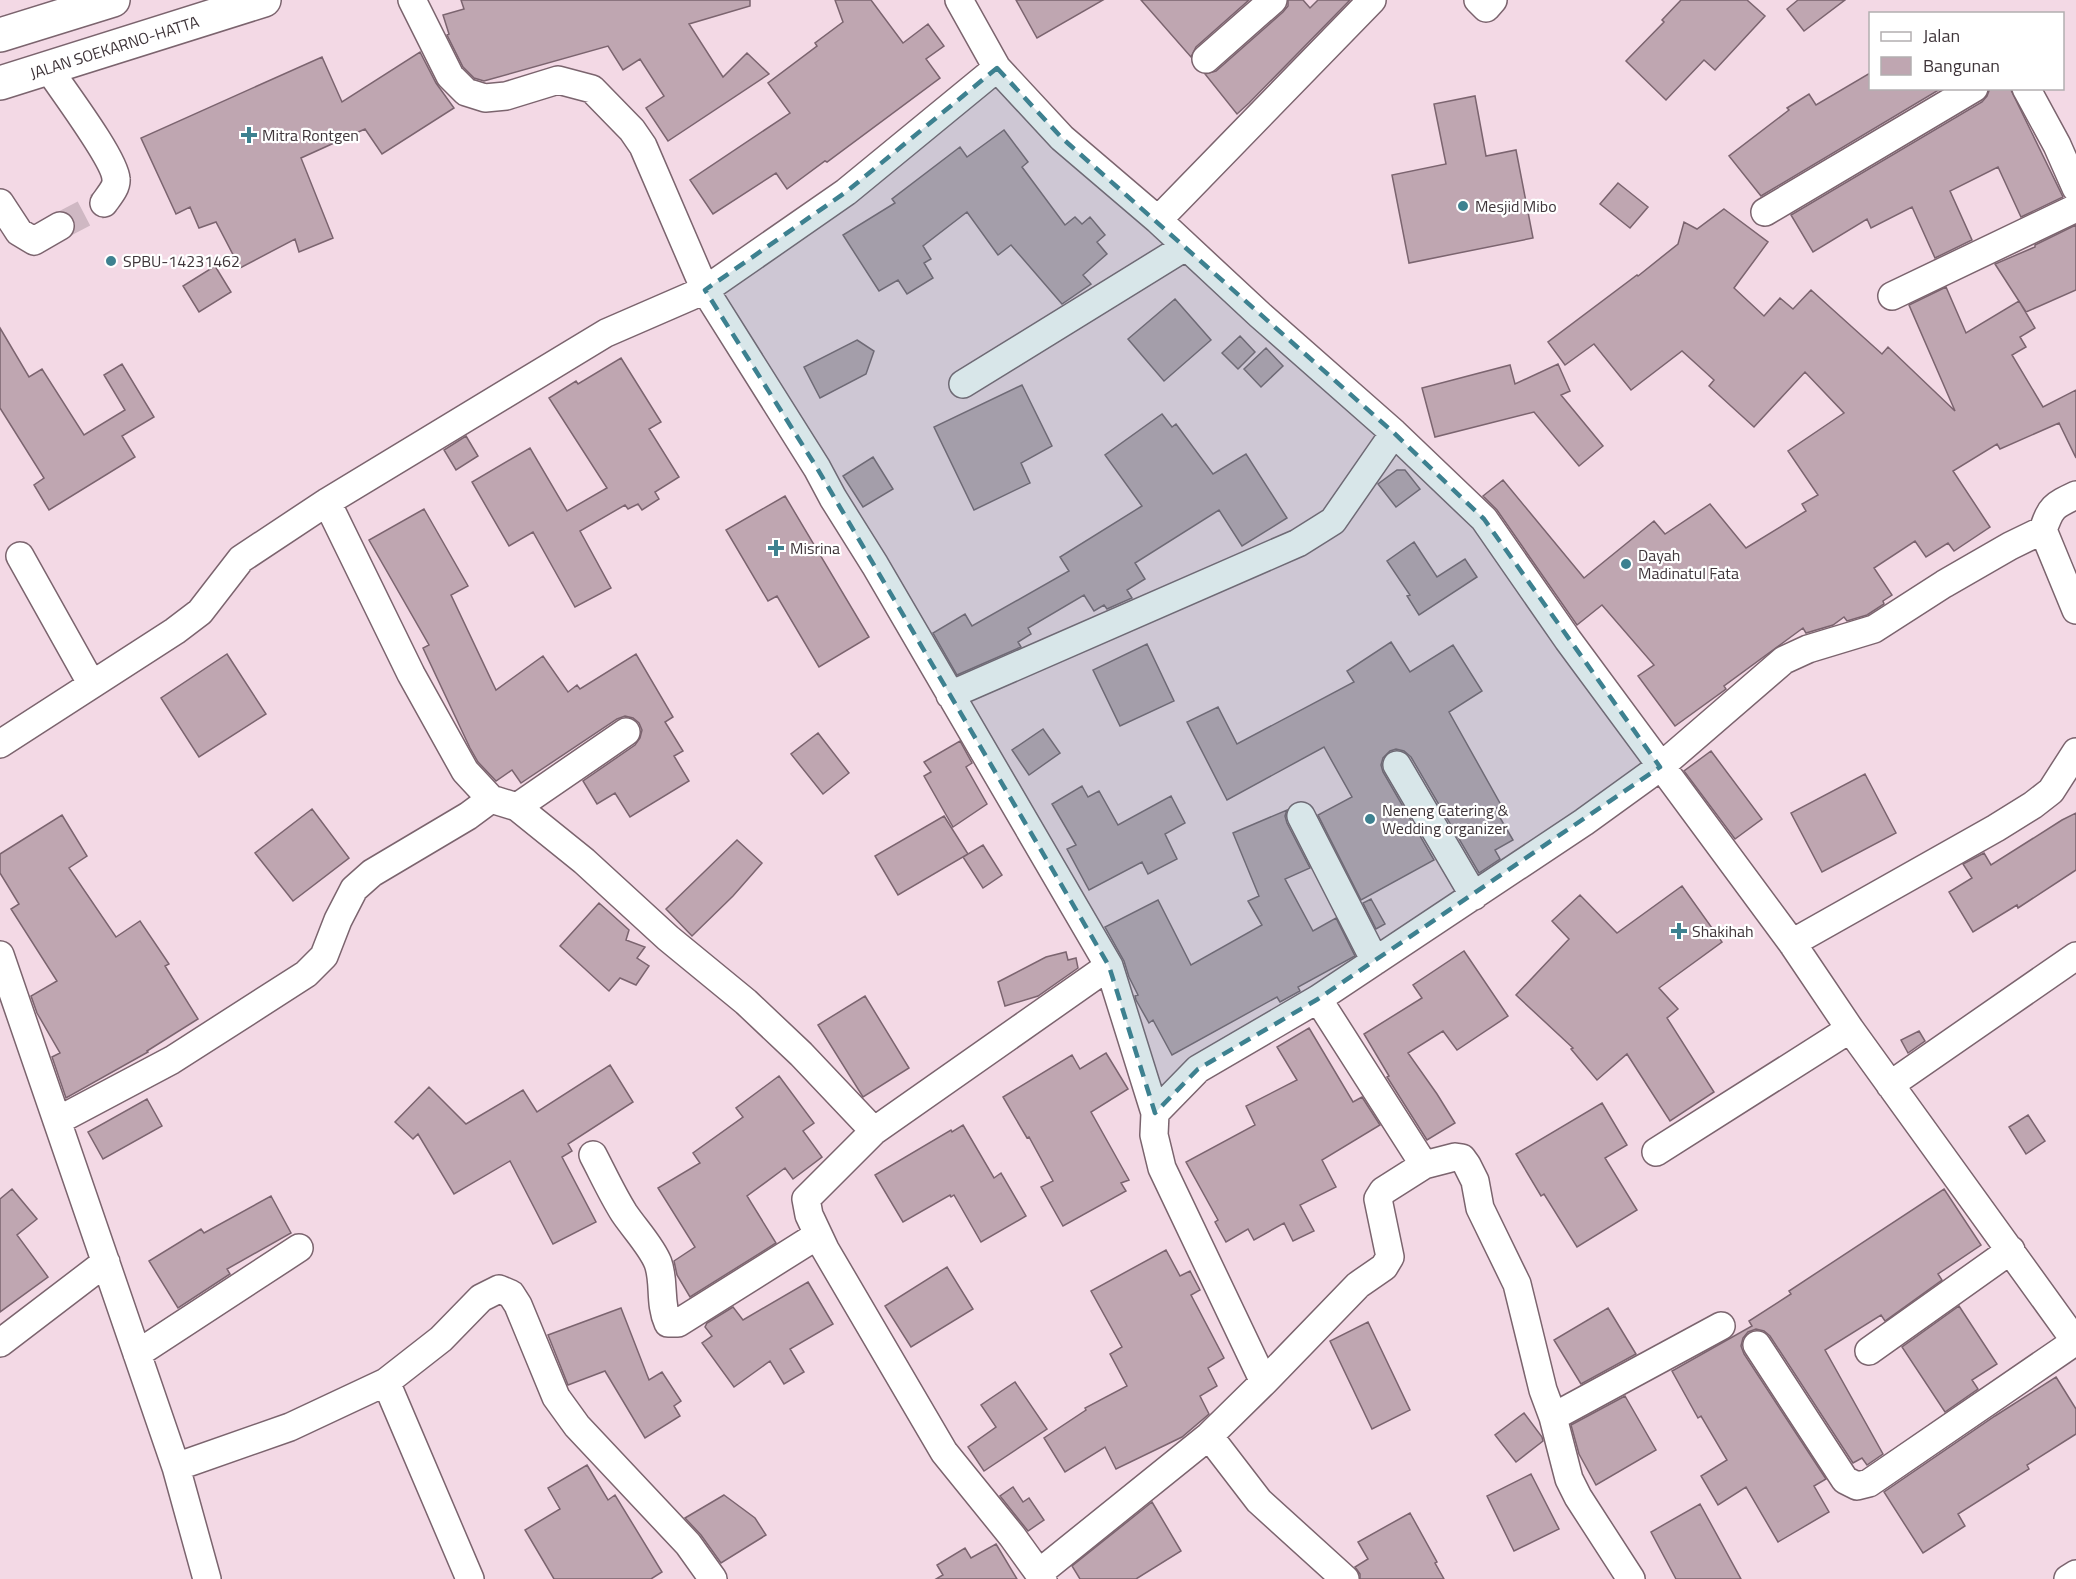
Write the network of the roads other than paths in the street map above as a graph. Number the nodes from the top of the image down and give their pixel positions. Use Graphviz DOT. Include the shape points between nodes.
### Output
graph roads {
  1 [pos="113,0"];
  2 [pos="264,0"];
  3 [pos="412,0"];
  4 [pos="959,0"];
  5 [pos="1273,0"];
  6 [pos="1372,0"];
  7 [pos="1478,0"];
  8 [pos="1493,0"];
  9 [pos="0,35"];
  10 [pos="1206,59"];
  11 [pos="48,68"];
  12 [pos="997,68"];
  13 [pos="0,83"];
  14 [pos="1971,90"];
  15 [pos="2027,90"];
  16 [pos="2076,188"];
  17 [pos="0,203"];
  18 [pos="104,203"];
  19 [pos="2076,208"];
  20 [pos="1765,212"];
  21 [pos="1158,220"];
  22 [pos="60,226"];
  23 [pos="1185,247"];
  24 [pos="705,290"];
  25 [pos="1892,296"];
  26 [pos="963,384"];
  27 [pos="1394,433"];
  28 [pos="2076,495"];
  29 [pos="327,502"];
  30 [pos="2043,530"];
  31 [pos="21,556"];
  32 [pos="2076,610"];
  33 [pos="91,683"];
  34 [pos="950,695"];
  35 [pos="626,732"];
  36 [pos="0,744"];
  37 [pos="2076,752"];
  38 [pos="1397,765"];
  39 [pos="1660,766"];
  40 [pos="491,799"];
  41 [pos="517,807"];
  42 [pos="1300,816"];
  43 [pos="1474,896"];
  44 [pos="1791,943"];
  45 [pos="0,956"];
  46 [pos="2076,956"];
  47 [pos="1375,961"];
  48 [pos="1109,966"];
  49 [pos="1318,999"];
  50 [pos="1850,1029"];
  51 [pos="1890,1085"];
  52 [pos="1155,1113"];
  53 [pos="57,1121"];
  54 [pos="874,1131"];
  55 [pos="1656,1152"];
  56 [pos="593,1155"];
  57 [pos="1424,1165"];
  58 [pos="818,1235"];
  59 [pos="298,1248"];
  60 [pos="2011,1250"];
  61 [pos="106,1262"];
  62 [pos="1721,1326"];
  63 [pos="2076,1342"];
  64 [pos="0,1343"];
  65 [pos="1756,1345"];
  66 [pos="1869,1351"];
  67 [pos="137,1354"];
  68 [pos="386,1382"];
  69 [pos="1264,1382"];
  70 [pos="1553,1417"];
  71 [pos="1209,1436"];
  72 [pos="176,1467"];
  73 [pos="2076,1574"];
  74 [pos="1041,1576"];
  75 [pos="207,1579"];
  76 [pos="470,1579"];
  77 [pos="713,1579"];
  78 [pos="1345,1579"];
  79 [pos="1630,1579"];
  80 [pos="2068,1579"];
  1 -- 9 [label="highway"];
  2 -- 11 [label="highway, JALAN SOEKARNO-HATTA"];
  3 -- 24 [label="street" via="450,76 466,92 485,98 506,96 558,80 592,89 606,102 643,146"];
  4 -- 12 [label="street"];
  5 -- 10 [label="street"];
  6 -- 21 [label="street"];
  7 -- 8 [label="street" via="1486,8"];
  11 -- 13 [label="highway, JALAN SOEKARNO-HATTA"];
  11 -- 18 [label="street" via="110,159 117,179"];
  12 -- 21 [label="street" via="1062,138"];
  12 -- 24 [label="street" via="846,192"];
  14 -- 20 [label="street"];
  15 -- 16 [label="street"];
  17 -- 22 [label="street" via="19,232 34,241"];
  19 -- 25 [label="street"];
  21 -- 23 [label="street"];
  23 -- 26 [label="street"];
  23 -- 27 [label="street"];
  24 -- 29 [label="street" via="606,333"];
  24 -- 34 [label="street" via="817,468"];
  27 -- 34 [label="street" via="1333,521 1298,543"];
  27 -- 39 [label="street" via="1484,519"];
  28 -- 30 [label="street" via="2050,511"];
  29 -- 33 [label="street" via="241,559 200,612"];
  29 -- 40 [label="street" via="439,727 465,771"];
  30 -- 32 [label="street"];
  30 -- 39 [label="street" via="1944,584 1874,629 1784,660"];
  31 -- 33 [label="street"];
  33 -- 36 [label="street"];
  34 -- 48 [label="street"];
  35 -- 41 [label="street"];
  37 -- 44 [label="street" via="2051,791 2033,805"];
  38 -- 43 [label="street"];
  39 -- 43 [label="street"];
  39 -- 44 [label="street"];
  40 -- 41 [label="street"];
  40 -- 53 [label="street" via="372,873 354,889 324,956 306,974 172,1060"];
  41 -- 54 [label="street" via="746,1002 801,1053"];
  42 -- 47 [label="street"];
  43 -- 47 [label="street"];
  44 -- 50 [label="street"];
  45 -- 53 [label="street"];
  46 -- 51 [label="street"];
  47 -- 49 [label="street"];
  48 -- 52 [label="street"];
  48 -- 54 [label="street"];
  49 -- 52 [label="street" via="1198,1069"];
  49 -- 57 [label="street"];
  50 -- 51 [label="street"];
  50 -- 55 [label="street"];
  51 -- 60 [label="street"];
  52 -- 69 [label="street" via="1162,1168"];
  53 -- 61 [label="street"];
  54 -- 58 [label="street" via="806,1199 808,1215"];
  56 -- 58 [label="street" via="623,1212 657,1260 668,1323 678,1323"];
  57 -- 69 [label="street" via="1383,1191 1378,1199 1390,1257 1384,1268 1358,1285"];
  57 -- 70 [label="street" via="1455,1157 1467,1164 1480,1208 1517,1284"];
  58 -- 74 [label="street" via="944,1452"];
  59 -- 67 [label="street"];
  60 -- 63 [label="street"];
  60 -- 66 [label="street"];
  61 -- 64 [label="street"];
  61 -- 67 [label="street"];
  62 -- 70 [label="street"];
  63 -- 65 [label="street" via="1869,1483 1857,1486 1845,1480"];
  67 -- 72 [label="street"];
  68 -- 72 [label="street" via="290,1427"];
  68 -- 76 [label="street"];
  68 -- 77 [label="street" via="441,1339 481,1298 499,1288 511,1294 556,1397 577,1426 688,1544"];
  69 -- 71 [label="street"];
  70 -- 79 [label="street" via="1569,1479"];
  71 -- 74 [label="street"];
  71 -- 78 [label="street" via="1259,1501"];
  72 -- 75 [label="street"];
  73 -- 80 [label="street"];
}
